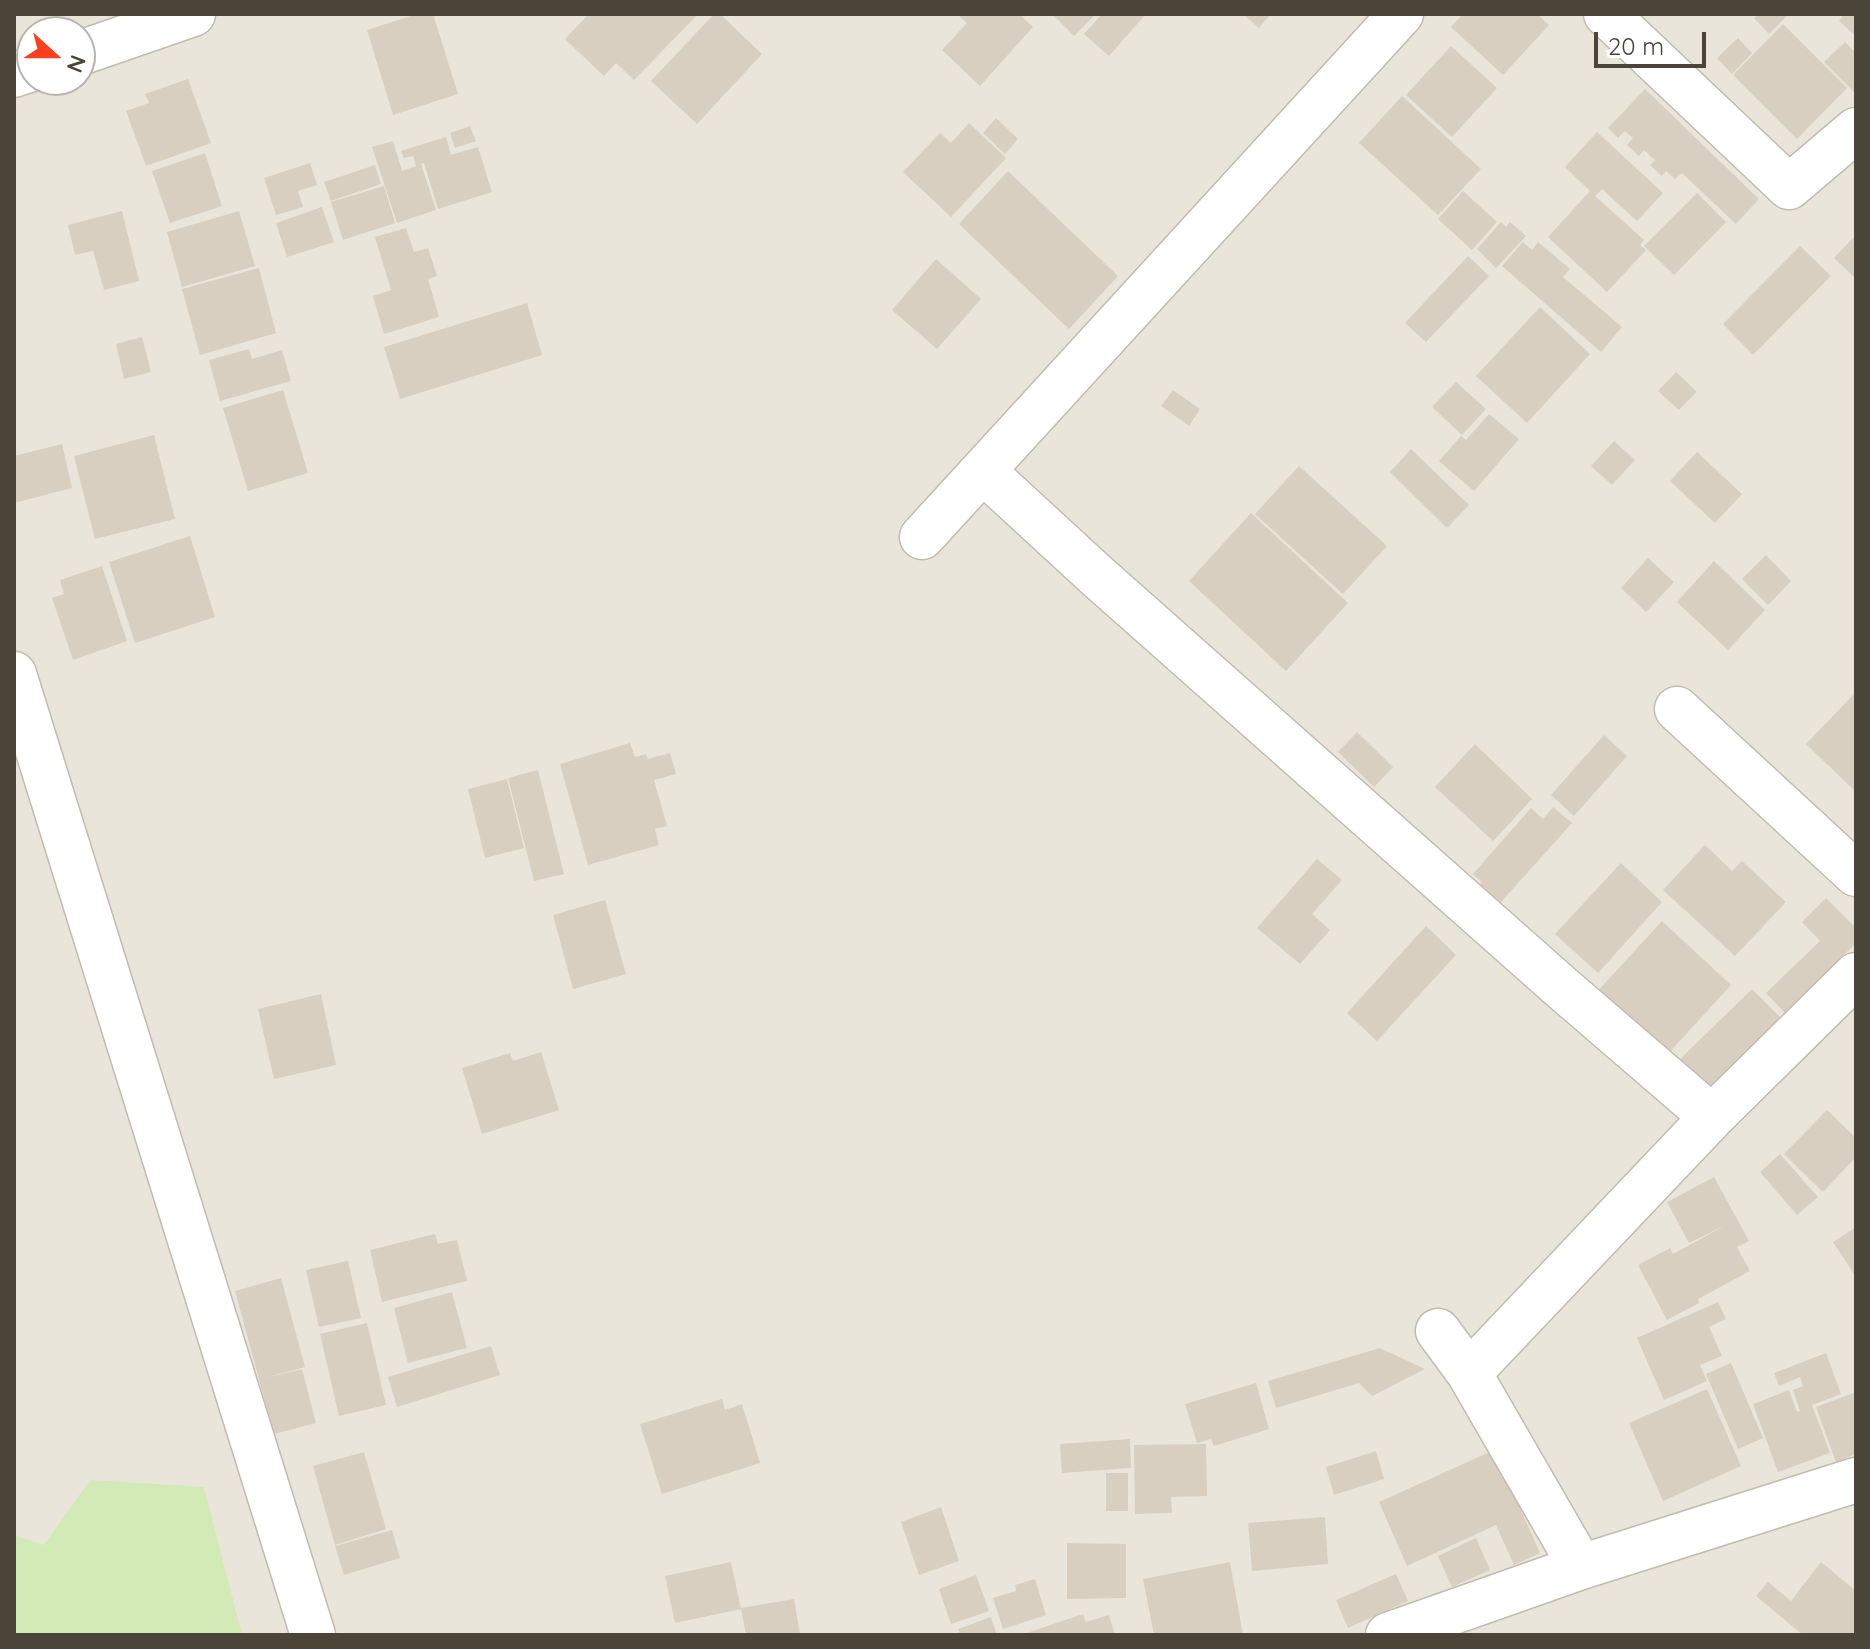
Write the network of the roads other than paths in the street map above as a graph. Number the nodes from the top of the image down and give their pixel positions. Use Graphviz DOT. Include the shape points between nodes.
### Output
graph roads {
  1 [pos="193,14"];
  2 [pos="1401,14"];
  3 [pos="1606,14"];
  4 [pos="96,47"];
  5 [pos="1856,130"];
  6 [pos="983,471"];
  7 [pos="922,537"];
  8 [pos="14,674"];
  9 [pos="1677,709"];
  10 [pos="1856,874"];
  11 [pos="1856,975"];
  12 [pos="1712,1117"];
  13 [pos="1438,1331"];
  14 [pos="1469,1373"];
  15 [pos="1856,1480"];
  16 [pos="1581,1567"];
  17 [pos="313,1635"];
  18 [pos="1388,1635"];
  1 -- 4 [label="street"];
  2 -- 6 [label="street"];
  3 -- 5 [label="street" via="1789,187"];
  6 -- 7 [label="street"];
  6 -- 12 [label="street"];
  8 -- 17 [label="street"];
  9 -- 10 [label="street"];
  11 -- 12 [label="street"];
  12 -- 14 [label="street"];
  13 -- 14 [label="street"];
  14 -- 16 [label="street"];
  15 -- 16 [label="street"];
  16 -- 18 [label="street"];
}
